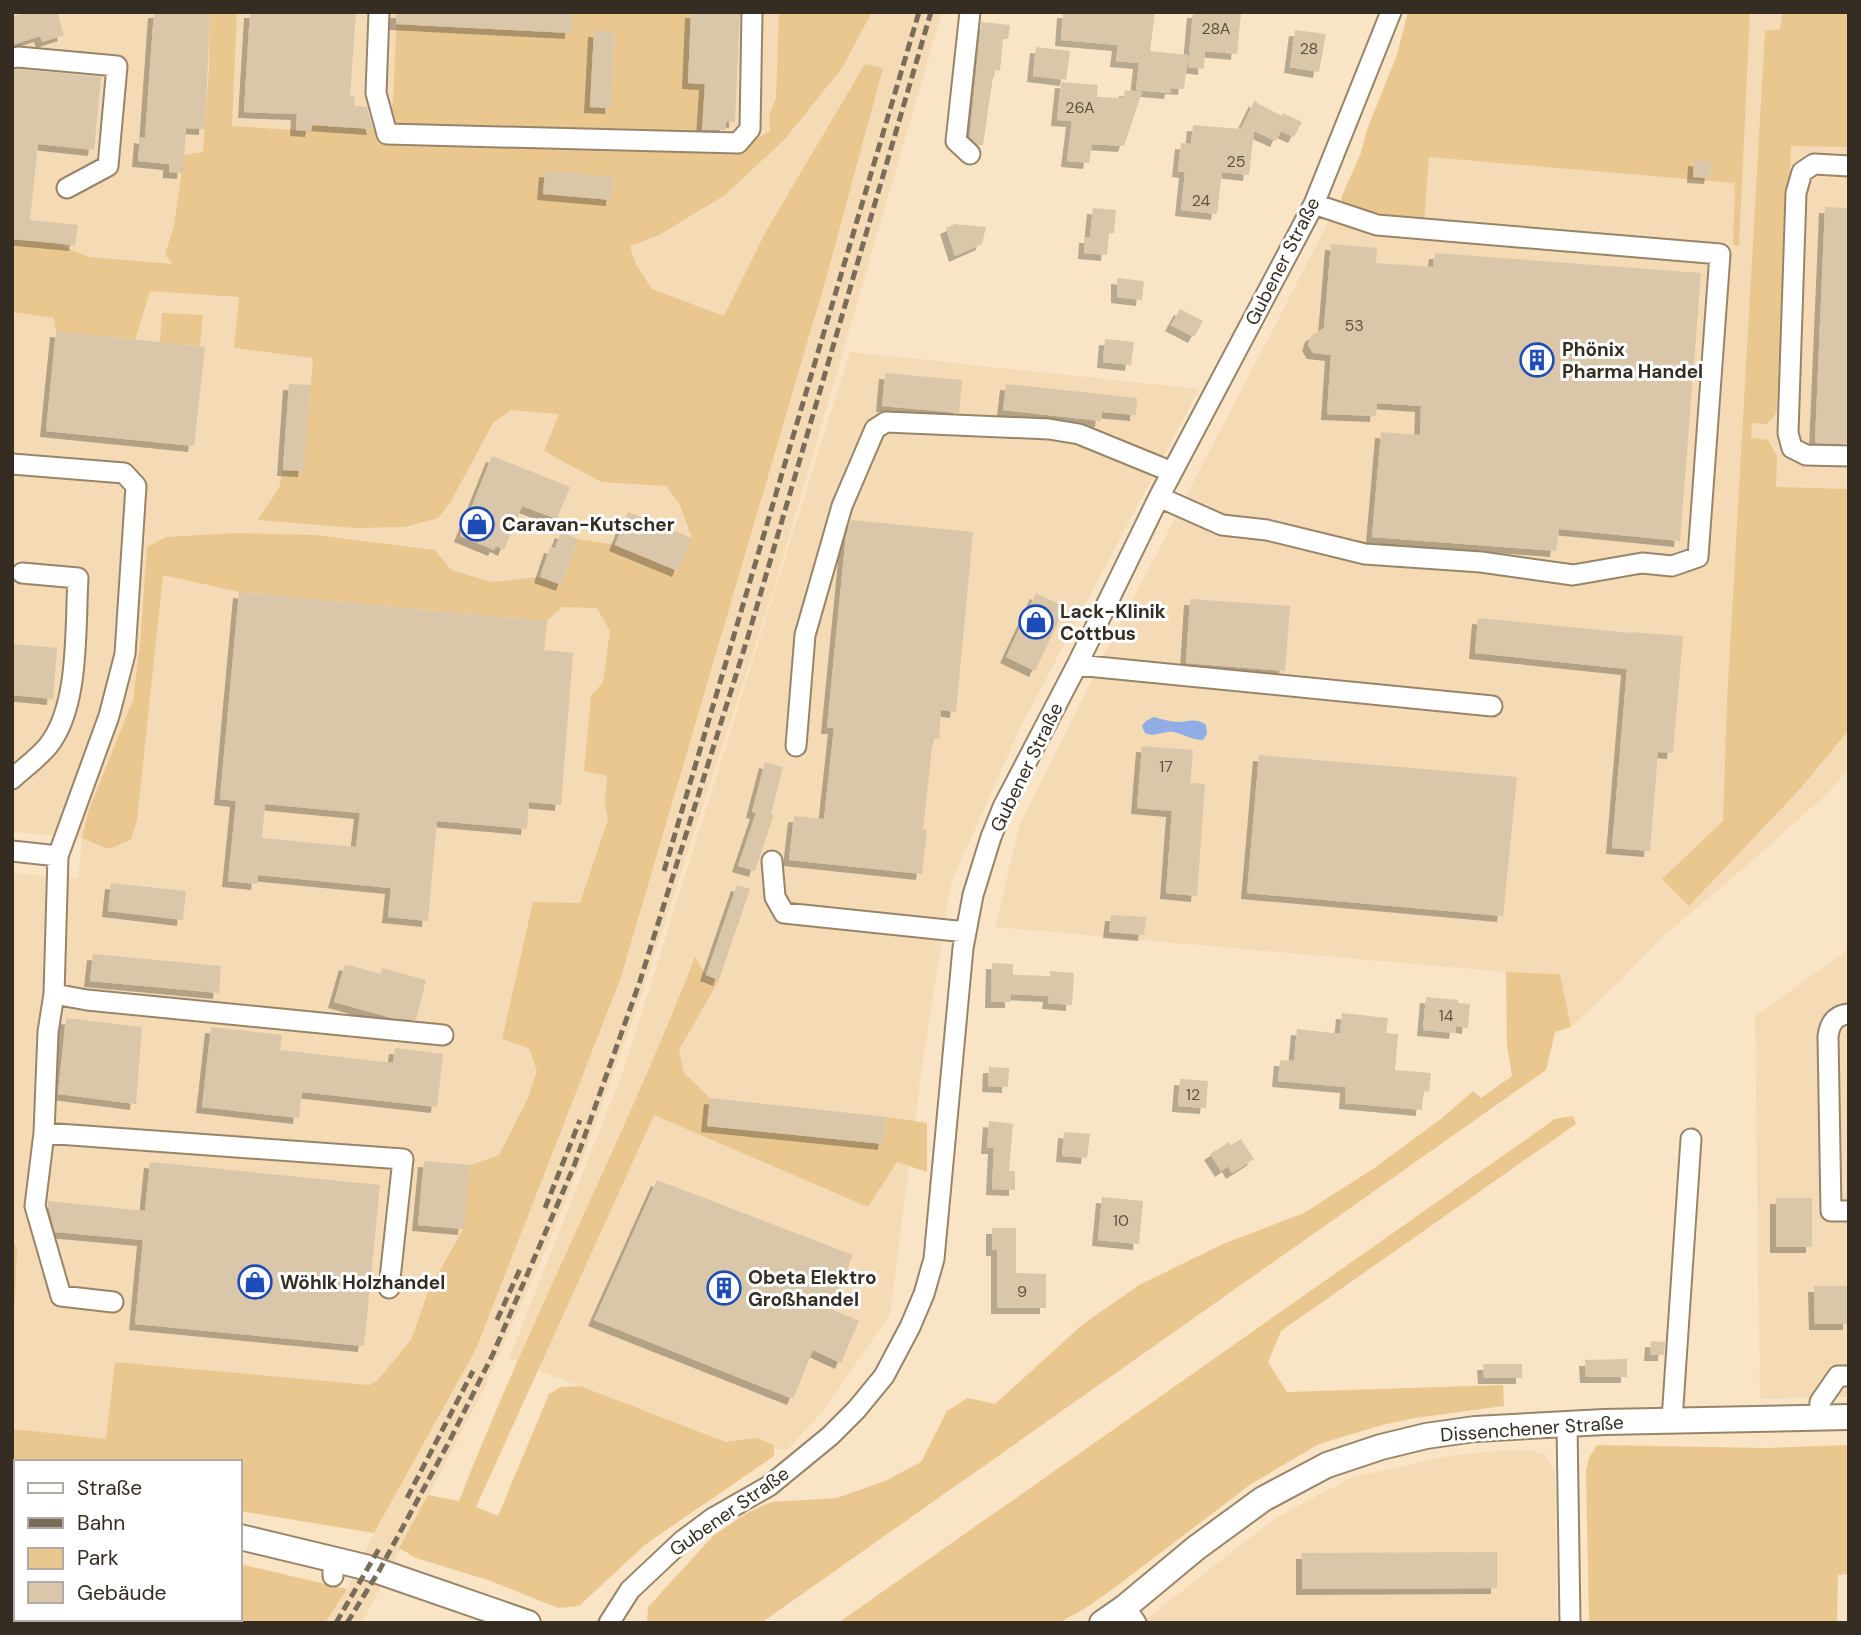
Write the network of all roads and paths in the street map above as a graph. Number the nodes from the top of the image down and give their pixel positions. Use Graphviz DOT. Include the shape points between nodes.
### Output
graph roads {
  1 [pos="379,12"];
  2 [pos="752,12"];
  3 [pos="970,12"];
  4 [pos="1387,13"];
  5 [pos="12,58"];
  6 [pos="970,155"];
  7 [pos="1849,166"];
  8 [pos="68,188"];
  9 [pos="1314,204"];
  10 [pos="1849,456"];
  11 [pos="12,464"];
  12 [pos="1172,472"];
  13 [pos="1158,497"];
  14 [pos="22,573"];
  15 [pos="1077,665"];
  16 [pos="1492,706"];
  17 [pos="796,746"];
  18 [pos="12,779"];
  19 [pos="12,851"];
  20 [pos="58,856"];
  21 [pos="772,861"];
  22 [pos="966,932"];
  23 [pos="54,994"];
  24 [pos="1849,1014"];
  25 [pos="443,1035"];
  26 [pos="44,1133"];
  27 [pos="1691,1139"];
  28 [pos="1849,1211"];
  29 [pos="389,1288"];
  30 [pos="113,1303"];
  31 [pos="1849,1376"];
  32 [pos="1849,1417"];
  33 [pos="1820,1418"];
  34 [pos="1672,1420"];
  35 [pos="1567,1424"];
  36 [pos="242,1538"];
  37 [pos="1130,1615"];
  38 [pos="528,1623"];
  39 [pos="609,1623"];
  40 [pos="1102,1623"];
  41 [pos="1570,1623"];
  1 -- 2 [label="street" via="376,93 387,134 738,143 750,129"];
  3 -- 6 [label="street" via="956,141"];
  4 -- 9 [label="street, Gubener Straße"];
  5 -- 8 [label="street" via="117,66 108,166"];
  7 -- 10 [label="street" via="1814,164 1802,172 1796,193 1788,433 1792,449 1806,455"];
  9 -- 12 [label="street, Gubener Straße"];
  9 -- 13 [label="street" via="1377,225 1720,254 1698,557 1672,566 1642,563 1573,575 1481,562 1365,554 1267,530 1222,525"];
  11 -- 20 [label="street" via="124,473 136,486 125,653 109,716"];
  12 -- 13 [label="street, Gubener Straße"];
  12 -- 17 [label="street" via="1079,434 1049,429 886,422 875,429 842,506 805,635"];
  13 -- 15 [label="street, Gubener Straße"];
  14 -- 18 [label="street" via="78,578 72,671 59,730"];
  15 -- 16 [label="street"];
  15 -- 22 [label="street, Gubener Straße" via="1003,807 973,895"];
  19 -- 20 [label="street"];
  20 -- 23 [label="street"];
  21 -- 22 [label="street" via="775,897 784,913"];
  22 -- 39 [label="street, Gubener Straße" via="934,1259 910,1327 884,1376 830,1436 769,1486 682,1541 630,1590"];
  23 -- 25 [label="street"];
  23 -- 26 [label="street"];
  24 -- 28 [label="street" via="1831,1023 1828,1036 1831,1212"];
  26 -- 29 [label="street" via="404,1159"];
  26 -- 30 [label="street" via="35,1206 61,1296"];
  27 -- 34 [label="street"];
  31 -- 33 [label="street" via="1838,1376 1820,1402"];
  32 -- 33 [label="main road, Dissenchener Straße"];
  33 -- 34 [label="main road, Dissenchener Straße"];
  34 -- 35 [label="main road, Dissenchener Straße"];
  35 -- 37 [label="main road, Dissenchener Straße" via="1426,1436 1327,1465 1263,1499 1196,1548"];
  35 -- 41 [label="street"];
  36 -- 38 [label="main road" via="333,1567 379,1571"];
  37 -- 40 [label="main road, Dissenchener Straße"];
}
